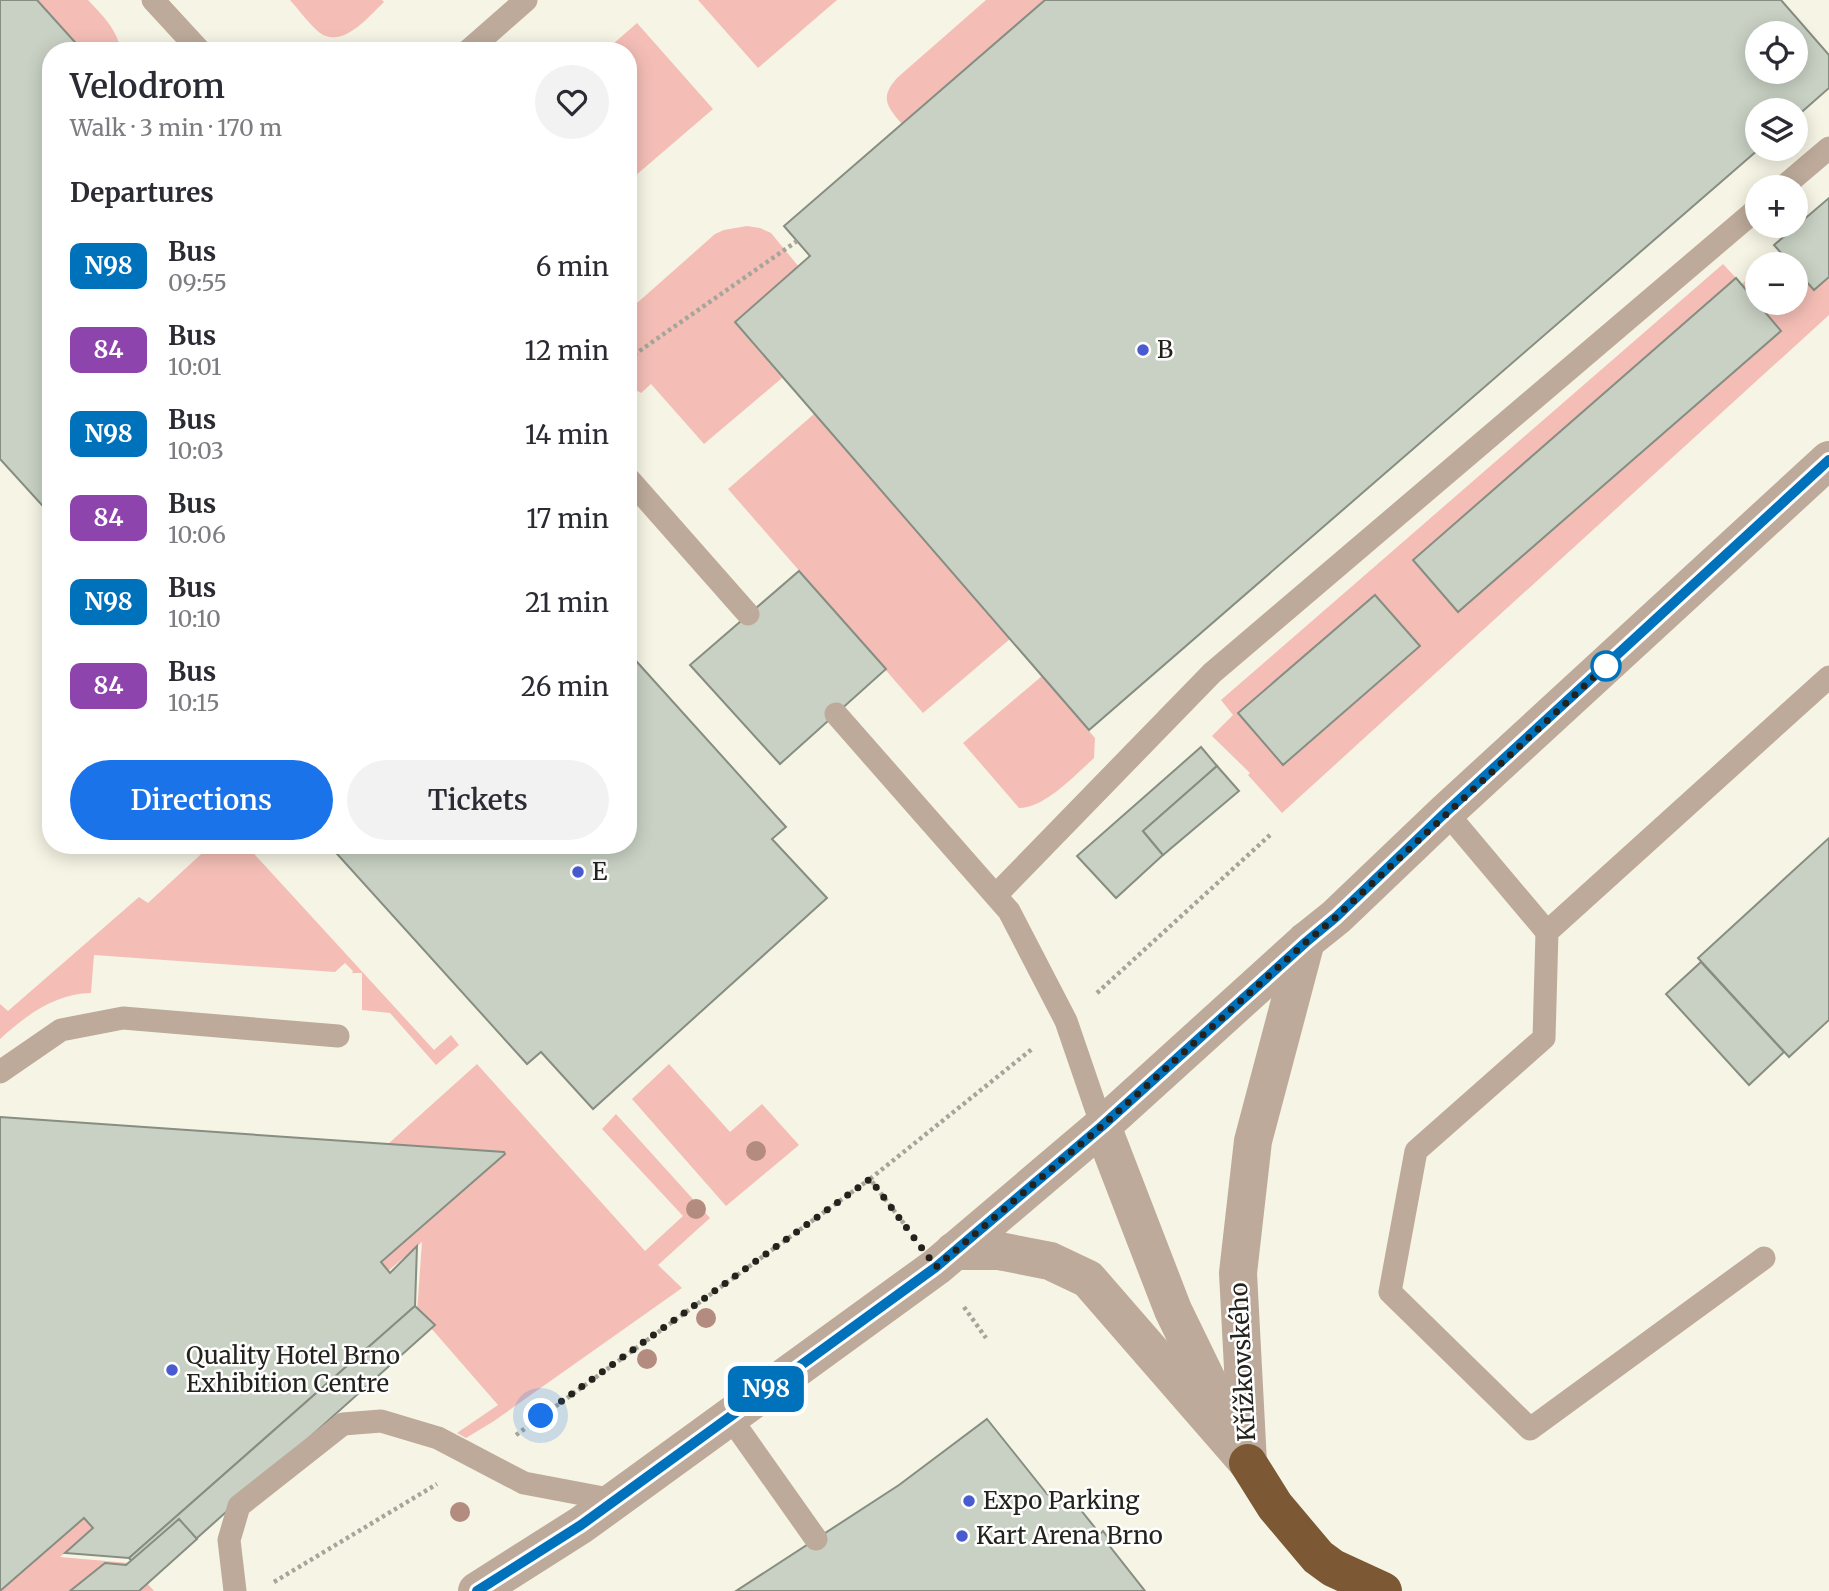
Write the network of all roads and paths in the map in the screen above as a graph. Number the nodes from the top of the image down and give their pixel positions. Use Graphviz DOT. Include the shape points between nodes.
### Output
graph roads {
  1 [pos="153,0"];
  2 [pos="526,0"];
  3 [pos="192,42"];
  4 [pos="478,42"];
  5 [pos="1829,148"];
  6 [pos="1797,175"];
  7 [pos="1745,219"];
  8 [pos="797,241"];
  9 [pos="637,353"];
  10 [pos="1829,460"];
  11 [pos="637,488"];
  12 [pos="748,614"];
  13 [pos="1829,677"];
  14 [pos="836,714"];
  15 [pos="1446,812"];
  16 [pos="1269,835"];
  17 [pos="996,895"];
  18 [pos="1547,932"];
  19 [pos="1306,942"];
  20 [pos="1066,1021"];
  21 [pos="338,1036"];
  22 [pos="0,1072"];
  23 [pos="1102,1126"];
  24 [pos="870,1179"];
  25 [pos="1764,1258"];
  26 [pos="945,1259"];
  27 [pos="986,1338"];
  28 [pos="729,1416"];
  29 [pos="478,1459"];
  30 [pos="1248,1463"];
  31 [pos="614,1500"];
  32 [pos="816,1539"];
  33 [pos="1342,1579"];
  34 [pos="268,1585"];
  35 [pos="235,1591"];
  36 [pos="477,1591"];
  37 [pos="1383,1591"];
  1 -- 3 [label="lane"];
  2 -- 4 [label="lane"];
  5 -- 6 [label="lane"];
  7 -- 17 [label="lane" via="1212,673"];
  8 -- 9 [label="path"];
  10 -- 15 [label="street"];
  11 -- 12 [label="lane"];
  13 -- 18 [label="lane"];
  14 -- 17 [label="lane"];
  15 -- 18 [label="lane"];
  15 -- 19 [label="street"];
  16 -- 20 [label="path"];
  17 -- 20 [label="lane" via="1009,911"];
  18 -- 25 [label="lane" via="1544,1038 1416,1151 1390,1292 1530,1429"];
  19 -- 23 [label="street"];
  19 -- 30 [label="street, Křížkovského" via="1253,1141 1238,1272"];
  20 -- 23 [label="lane"];
  20 -- 24 [label="path"];
  21 -- 22 [label="lane" via="123,1018 61,1030"];
  23 -- 26 [label="street"];
  23 -- 30 [label="street, Křížkovského" via="1173,1310"];
  24 -- 26 [label="path"];
  24 -- 29 [label="path"];
  26 -- 27 [label="path"];
  26 -- 28 [label="street"];
  26 -- 30 [label="street" via="999,1251 1049,1261 1088,1279"];
  28 -- 31 [label="street"];
  28 -- 32 [label="lane"];
  29 -- 31 [label="lane" via="524,1482"];
  29 -- 34 [label="path"];
  29 -- 35 [label="lane" via="438,1438 381,1421 343,1424 239,1506 229,1540"];
  30 -- 33 [label="highway" via="1275,1506"];
  31 -- 36 [label="street"];
  33 -- 37 [label="highway"];
}
